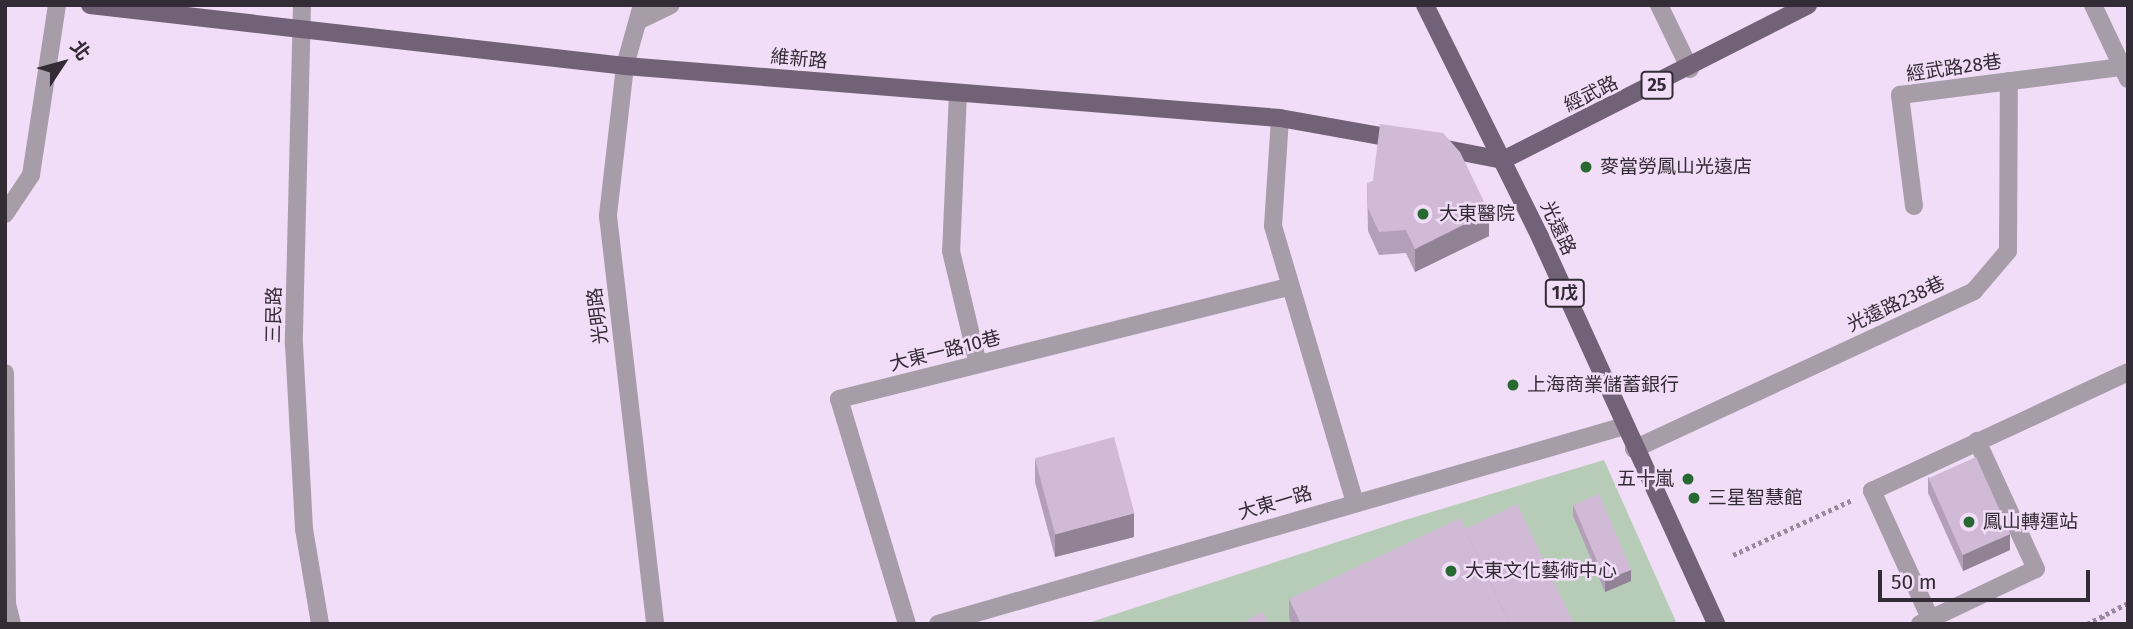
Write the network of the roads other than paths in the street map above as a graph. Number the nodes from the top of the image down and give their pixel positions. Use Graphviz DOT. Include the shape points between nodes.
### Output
graph roads {
  1 [pos="57,5"];
  2 [pos="90,5"];
  3 [pos="302,5"];
  4 [pos="671,5"];
  5 [pos="1425,5"];
  6 [pos="1659,5"];
  7 [pos="1808,5"];
  8 [pos="2093,5"];
  9 [pos="641,13"];
  10 [pos="300,29"];
  11 [pos="625,66"];
  12 [pos="1690,69"];
  13 [pos="2125,73"];
  14 [pos="2009,81"];
  15 [pos="958,93"];
  16 [pos="1280,118"];
  17 [pos="1503,160"];
  18 [pos="1914,206"];
  19 [pos="5,214"];
  20 [pos="1289,287"];
  21 [pos="978,364"];
  22 [pos="2128,372"];
  23 [pos="5,373"];
  24 [pos="1625,426"];
  25 [pos="1977,441"];
  26 [pos="1634,449"];
  27 [pos="1355,502"];
  28 [pos="6,585"];
  29 [pos="1925,621"];
  30 [pos="12,624"];
  31 [pos="320,624"];
  32 [pos="654,624"];
  33 [pos="907,624"];
  34 [pos="938,624"];
  35 [pos="1716,624"];
  1 -- 19 [label="street" via="31,175 22,196"];
  2 -- 10 [label="main road, 維新路"];
  3 -- 10 [label="street, 三民路"];
  4 -- 9 [label="street"];
  5 -- 17 [label="main road, 光遠路 / 1戊"];
  6 -- 12 [label="street"];
  7 -- 12 [label="main road, 經武路 / 25"];
  8 -- 13 [label="street, 經武路28巷"];
  9 -- 11 [label="street, 光明路"];
  10 -- 11 [label="main road, 維新路"];
  10 -- 31 [label="street, 三民路" via="294,344 304,529"];
  11 -- 15 [label="main road, 維新路"];
  11 -- 32 [label="street, 光明路" via="608,216"];
  12 -- 17 [label="main road, 經武路 / 25"];
  13 -- 14 [label="street, 經武路28巷"];
  14 -- 18 [label="street, 經武路28巷" via="1900,95"];
  14 -- 26 [label="street, 光遠路238巷" via="2008,251 1974,291"];
  15 -- 16 [label="main road, 維新路"];
  15 -- 21 [label="street" via="951,251"];
  16 -- 17 [label="main road, 維新路"];
  16 -- 20 [label="street" via="1273,226"];
  17 -- 24 [label="main road, 光遠路 / 1戊"];
  20 -- 21 [label="street, 大東一路10巷"];
  20 -- 27 [label="street"];
  21 -- 33 [label="street, 大東一路10巷" via="839,399"];
  22 -- 25 [label="street"];
  23 -- 28 [label="street"];
  24 -- 26 [label="main road, 光遠路 / 1戊"];
  24 -- 27 [label="street, 大東一路"];
  25 -- 29 [label="street" via="1872,491"];
  25 -- 29 [label="street" via="2036,569"];
  26 -- 35 [label="main road, 光遠路 / 1戊" via="1685,548"];
  27 -- 34 [label="street, 大東一路"];
  28 -- 30 [label="street"];
}
